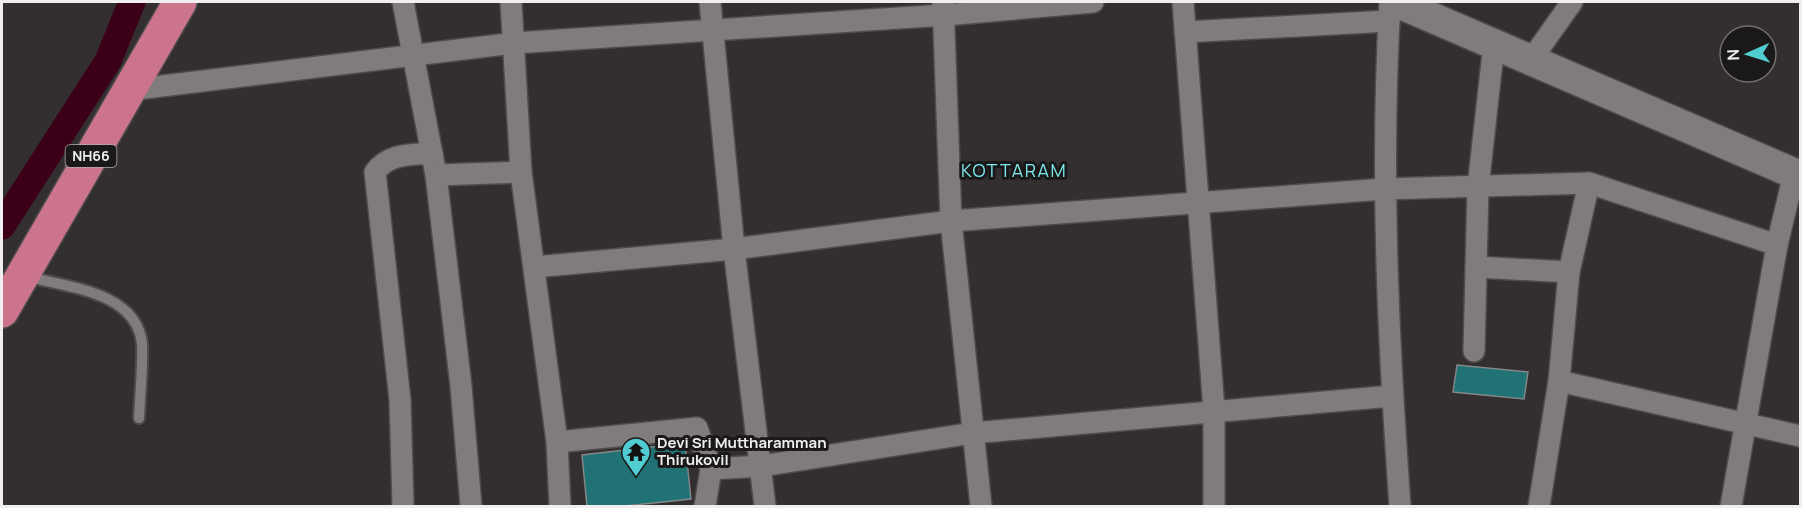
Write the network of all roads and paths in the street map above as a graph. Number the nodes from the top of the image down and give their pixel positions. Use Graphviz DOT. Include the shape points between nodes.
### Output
graph roads {
  1 [pos="176,2"];
  2 [pos="403,2"];
  3 [pos="511,2"];
  4 [pos="710,2"];
  5 [pos="1093,2"];
  6 [pos="1183,2"];
  7 [pos="1572,2"];
  8 [pos="944,8"];
  9 [pos="1392,8"];
  10 [pos="714,30"];
  11 [pos="1185,32"];
  12 [pos="514,43"];
  13 [pos="1494,44"];
  14 [pos="414,57"];
  15 [pos="1531,60"];
  16 [pos="129,90"];
  17 [pos="432,153"];
  18 [pos="522,172"];
  19 [pos="436,175"];
  20 [pos="1797,175"];
  21 [pos="1589,183"];
  22 [pos="1478,187"];
  23 [pos="1384,189"];
  24 [pos="1198,203"];
  25 [pos="951,221"];
  26 [pos="1777,245"];
  27 [pos="734,249"];
  28 [pos="534,267"];
  29 [pos="1476,267"];
  30 [pos="1569,272"];
  31 [pos="22,276"];
  32 [pos="2,311"];
  33 [pos="1474,351"];
  34 [pos="1558,381"];
  35 [pos="1392,396"];
  36 [pos="1214,410"];
  37 [pos="139,418"];
  38 [pos="1747,422"];
  39 [pos="973,433"];
  40 [pos="1800,436"];
  41 [pos="557,442"];
  42 [pos="762,466"];
  43 [pos="711,469"];
  44 [pos="403,507"];
  45 [pos="471,507"];
  46 [pos="560,507"];
  47 [pos="705,507"];
  48 [pos="765,507"];
  49 [pos="981,507"];
  50 [pos="1214,507"];
  51 [pos="1400,507"];
  52 [pos="1539,507"];
  53 [pos="1731,507"];
  1 -- 16 [label="highway, NH66"];
  2 -- 14 [label="street"];
  3 -- 12 [label="street"];
  4 -- 10 [label="street"];
  5 -- 8 [label="street"];
  6 -- 11 [label="street"];
  7 -- 15 [label="street"];
  8 -- 10 [label="street"];
  8 -- 25 [label="street"];
  9 -- 11 [label="street"];
  9 -- 13 [label="main road"];
  9 -- 23 [label="street"];
  10 -- 12 [label="street"];
  10 -- 27 [label="street"];
  11 -- 24 [label="street"];
  12 -- 14 [label="street"];
  12 -- 18 [label="street"];
  13 -- 15 [label="main road"];
  13 -- 22 [label="street"];
  14 -- 16 [label="street"];
  14 -- 17 [label="street"];
  15 -- 20 [label="main road"];
  16 -- 31 [label="highway, NH66"];
  17 -- 19 [label="street"];
  17 -- 44 [label="street" via="395,157 382,162 375,172 400,400"];
  18 -- 19 [label="street"];
  18 -- 28 [label="street"];
  19 -- 45 [label="street"];
  20 -- 26 [label="street"];
  21 -- 22 [label="street"];
  21 -- 26 [label="street"];
  21 -- 30 [label="street"];
  22 -- 23 [label="street"];
  22 -- 29 [label="street"];
  23 -- 24 [label="street"];
  23 -- 35 [label="street"];
  24 -- 25 [label="street"];
  24 -- 36 [label="street"];
  25 -- 27 [label="street"];
  25 -- 39 [label="street"];
  26 -- 38 [label="street"];
  27 -- 28 [label="street"];
  27 -- 42 [label="street"];
  28 -- 41 [label="street"];
  29 -- 30 [label="street"];
  29 -- 33 [label="street"];
  30 -- 34 [label="street"];
  31 -- 32 [label="highway, NH66"];
  31 -- 37 [label="lane" via="116,302 135,320 142,343"];
  34 -- 38 [label="street"];
  34 -- 52 [label="street"];
  35 -- 36 [label="street"];
  35 -- 51 [label="street"];
  36 -- 39 [label="street"];
  36 -- 50 [label="street"];
  38 -- 40 [label="street"];
  38 -- 53 [label="street"];
  39 -- 42 [label="street"];
  39 -- 49 [label="street"];
  41 -- 43 [label="street" via="697,428"];
  41 -- 46 [label="street"];
  42 -- 43 [label="street"];
  42 -- 48 [label="street"];
  43 -- 47 [label="street"];
}
